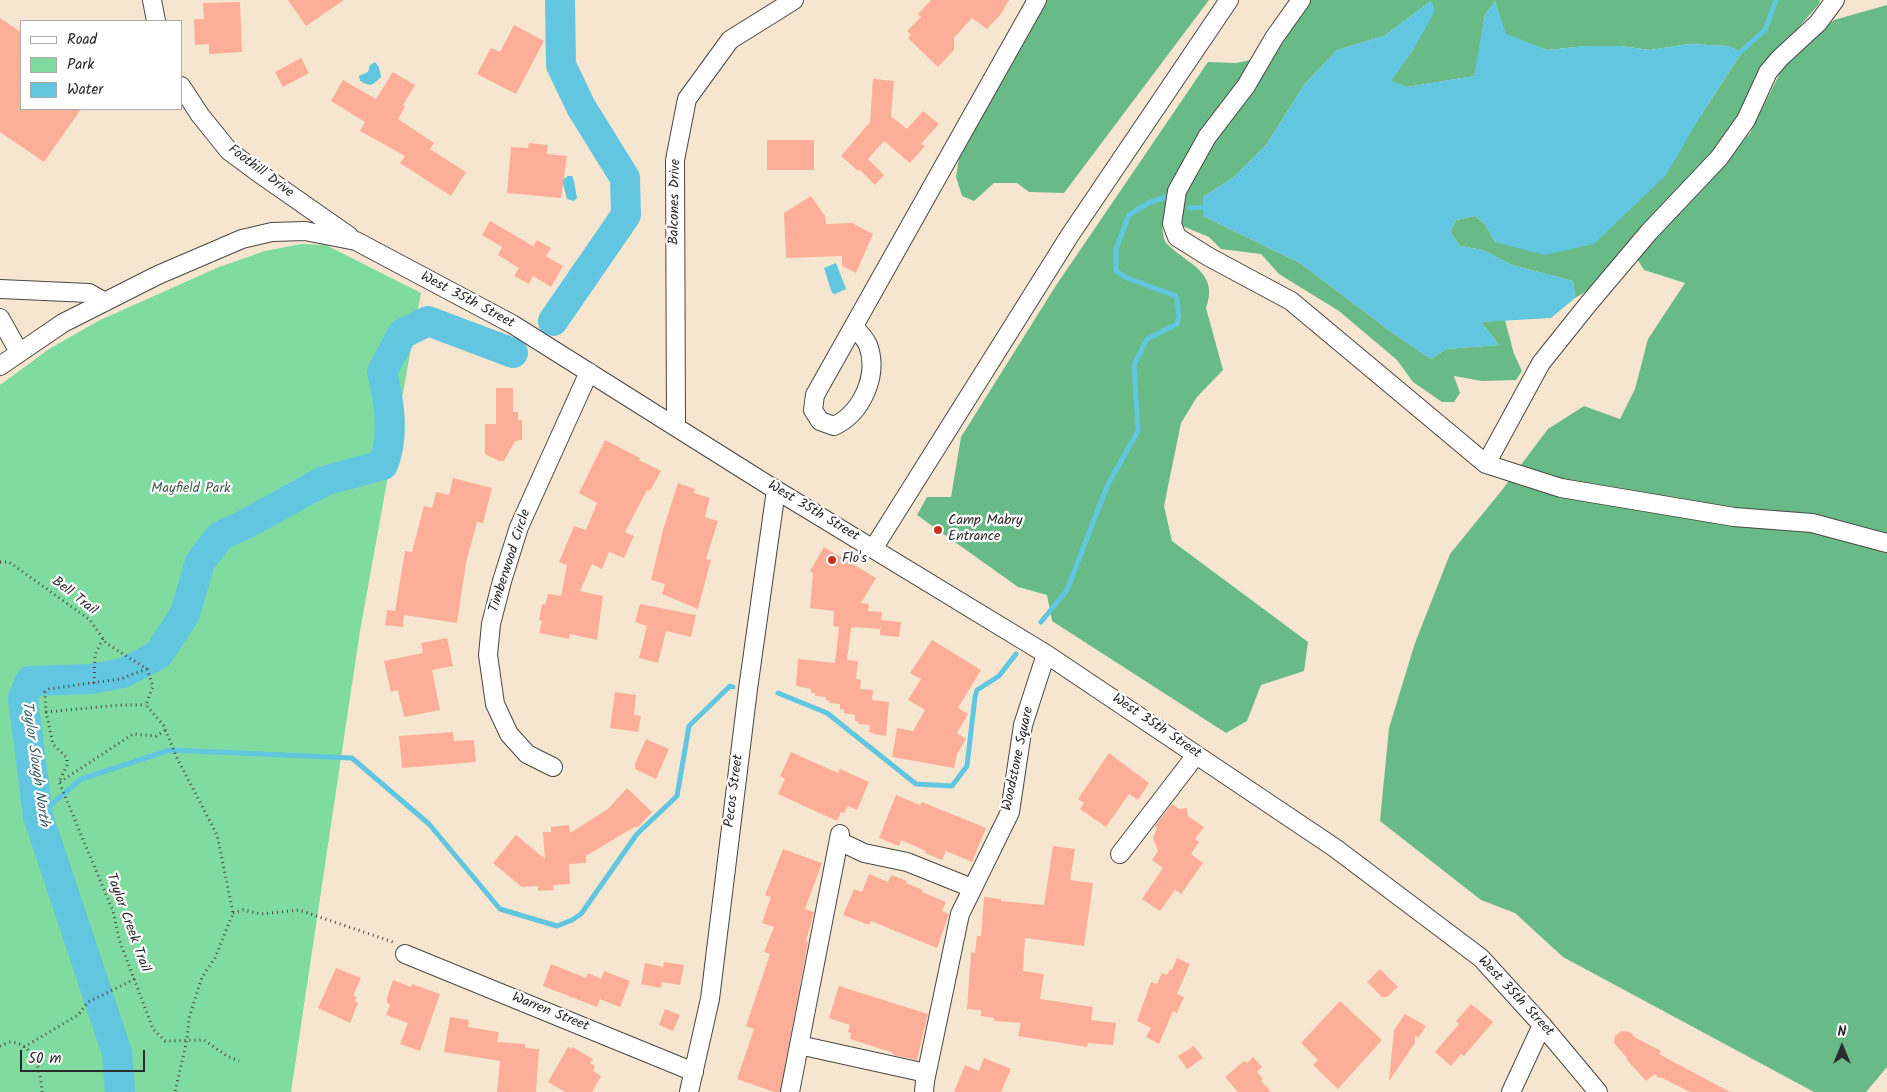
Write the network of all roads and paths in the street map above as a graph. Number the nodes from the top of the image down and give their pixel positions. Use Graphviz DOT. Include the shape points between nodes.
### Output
graph roads {
  1 [pos="152,0"];
  2 [pos="794,0"];
  3 [pos="1036,0"];
  4 [pos="1229,0"];
  5 [pos="1301,0"];
  6 [pos="1835,0"];
  7 [pos="156,20"];
  8 [pos="182,88"];
  9 [pos="356,241"];
  10 [pos="0,289"];
  11 [pos="105,302"];
  12 [pos="0,318"];
  13 [pos="854,326"];
  14 [pos="19,352"];
  15 [pos="0,366"];
  16 [pos="588,372"];
  17 [pos="676,426"];
  18 [pos="1486,464"];
  19 [pos="776,490"];
  20 [pos="1887,543"];
  21 [pos="872,548"];
  22 [pos="0,562"];
  23 [pos="103,638"];
  24 [pos="1046,654"];
  25 [pos="147,669"];
  26 [pos="94,682"];
  27 [pos="146,705"];
  28 [pos="46,712"];
  29 [pos="166,730"];
  30 [pos="1196,755"];
  31 [pos="552,767"];
  32 [pos="59,782"];
  33 [pos="1120,854"];
  34 [pos="972,888"];
  35 [pos="233,913"];
  36 [pos="405,954"];
  37 [pos="135,980"];
  38 [pos="1542,1025"];
  39 [pos="187,1040"];
  40 [pos="799,1045"];
  41 [pos="0,1046"];
  42 [pos="24,1047"];
  43 [pos="239,1061"];
  44 [pos="694,1072"];
  45 [pos="926,1073"];
  46 [pos="42,1092"];
  47 [pos="175,1092"];
  48 [pos="689,1092"];
  49 [pos="790,1092"];
  50 [pos="924,1092"];
  51 [pos="1511,1092"];
  52 [pos="1598,1092"];
  1 -- 7 [label="street"];
  2 -- 17 [label="street, Balcones Drive" via="730,40 687,98 675,160"];
  3 -- 13 [label="street"];
  4 -- 21 [label="street" via="1070,235"];
  5 -- 18 [label="street" via="1246,86 1207,137 1177,191 1172,224 1177,237 1292,301"];
  6 -- 18 [label="street" via="1818,23 1768,72 1746,120 1719,158 1649,232 1541,363"];
  8 -- 9 [label="street, Foothill Drive" via="230,151"];
  9 -- 11 [label="street, West 35th Street" via="305,231 272,232 242,239"];
  9 -- 16 [label="street, West 35th Street" via="512,324"];
  10 -- 11 [label="street" via="89,293"];
  11 -- 14 [label="street, West 35th Street" via="63,323"];
  12 -- 14 [label="street"];
  13 -- 13 [label="street" via="868,345 869,383 862,401 844,421 834,426 820,421 813,410 815,395"];
  14 -- 15 [label="street, West 35th Street"];
  16 -- 17 [label="street, West 35th Street"];
  16 -- 31 [label="street, Timberwood Circle" via="519,527 500,590 488,656 495,704 509,734 527,754"];
  17 -- 19 [label="street, West 35th Street"];
  18 -- 20 [label="street" via="1561,488 1734,517 1812,523"];
  19 -- 21 [label="street, West 35th Street"];
  19 -- 44 [label="street, Pecos Street" via="710,999"];
  21 -- 24 [label="street, West 35th Street"];
  22 -- 23 [label="path, Bell Trail" via="9,562 90,620"];
  23 -- 25 [label="path, Bell Trail"];
  23 -- 26 [label="path" via="95,655"];
  24 -- 30 [label="street, West 35th Street"];
  24 -- 34 [label="street, Woodstone Square" via="1023,725 1010,812"];
  25 -- 26 [label="path" via="120,679"];
  25 -- 27 [label="path" via="152,686"];
  26 -- 28 [label="path" via="49,689 45,692"];
  27 -- 28 [label="path"];
  27 -- 29 [label="path"];
  28 -- 32 [label="path" via="53,744 67,758"];
  29 -- 32 [label="path" via="156,736 133,734"];
  29 -- 35 [label="path" via="217,835"];
  30 -- 33 [label="street"];
  30 -- 38 [label="street, West 35th Street" via="1335,848 1480,958"];
  32 -- 37 [label="path, Taylor Creek Trail" via="114,911 119,939"];
  34 -- 40 [label="street" via="907,862 864,853 840,838"];
  34 -- 45 [label="street, Woodstone Square" via="960,914"];
  35 -- 36 [label="path" via="243,910 261,914 299,910 401,945"];
  35 -- 39 [label="path" via="215,958 202,977 189,1018"];
  36 -- 44 [label="street, Warren Street"];
  37 -- 39 [label="path, Taylor Creek Trail" via="153,1029 165,1041"];
  37 -- 42 [label="path" via="88,1002 78,1015"];
  38 -- 51 [label="street"];
  38 -- 52 [label="street, West 35th Street"];
  39 -- 43 [label="path, Taylor Creek Trail" via="204,1040"];
  39 -- 47 [label="path"];
  40 -- 45 [label="street"];
  40 -- 49 [label="street"];
  41 -- 42 [label="path" via="11,1042"];
  42 -- 46 [label="path" via="37,1066"];
  44 -- 48 [label="street, Pecos Street"];
  45 -- 50 [label="street, Woodstone Square"];
}
